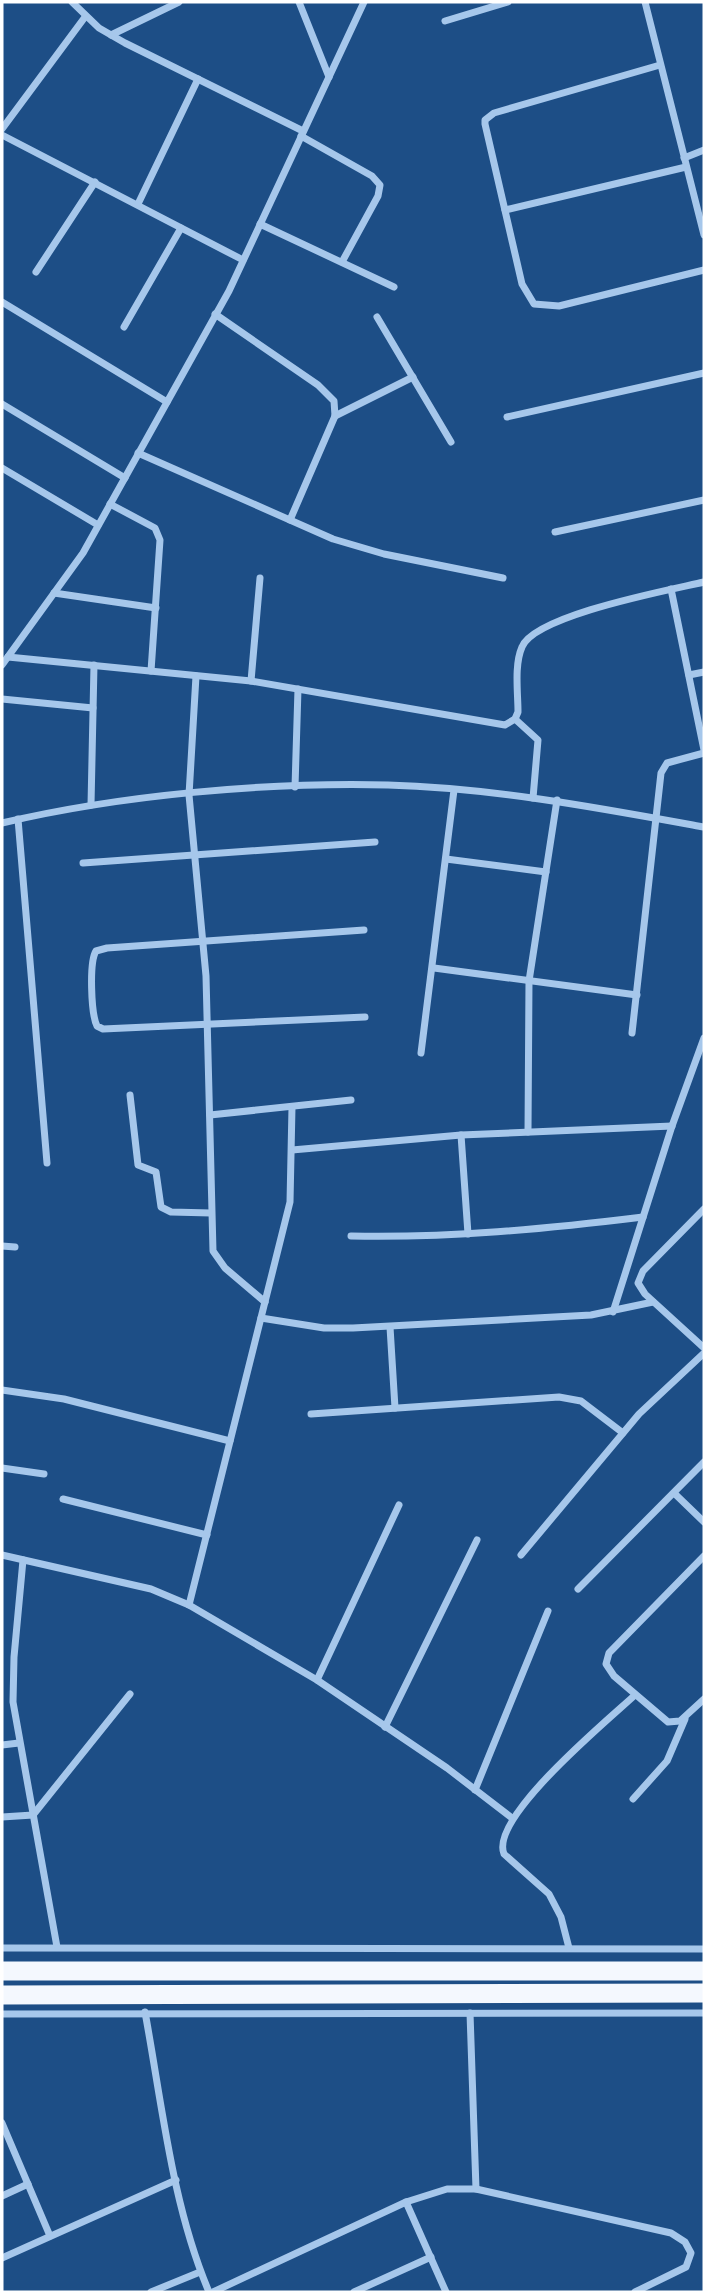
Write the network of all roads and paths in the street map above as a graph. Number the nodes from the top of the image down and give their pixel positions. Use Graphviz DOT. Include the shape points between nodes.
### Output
graph roads {
  1 [pos="72,2"];
  2 [pos="179,2"];
  3 [pos="299,2"];
  4 [pos="363,2"];
  5 [pos="508,2"];
  6 [pos="645,2"];
  7 [pos="85,16"];
  8 [pos="445,20"];
  9 [pos="111,35"];
  10 [pos="660,65"];
  11 [pos="329,77"];
  12 [pos="198,79"];
  13 [pos="2,129"];
  14 [pos="302,134"];
  15 [pos="2,135"];
  16 [pos="704,150"];
  17 [pos="684,158"];
  18 [pos="686,167"];
  19 [pos="95,182"];
  20 [pos="138,204"];
  21 [pos="505,210"];
  22 [pos="260,224"];
  23 [pos="181,228"];
  24 [pos="704,235"];
  25 [pos="243,260"];
  26 [pos="342,262"];
  27 [pos="704,270"];
  28 [pos="36,272"];
  29 [pos="394,287"];
  30 [pos="2,302"];
  31 [pos="215,314"];
  32 [pos="377,317"];
  33 [pos="124,327"];
  34 [pos="704,373"];
  35 [pos="413,377"];
  36 [pos="167,402"];
  37 [pos="2,404"];
  38 [pos="335,416"];
  39 [pos="507,417"];
  40 [pos="451,442"];
  41 [pos="138,453"];
  42 [pos="2,468"];
  43 [pos="125,478"];
  44 [pos="704,500"];
  45 [pos="110,504"];
  46 [pos="290,520"];
  47 [pos="99,525"];
  48 [pos="555,532"];
  49 [pos="260,578"];
  50 [pos="503,578"];
  51 [pos="704,582"];
  52 [pos="671,589"];
  53 [pos="54,593"];
  54 [pos="156,608"];
  55 [pos="8,657"];
  56 [pos="2,665"];
  57 [pos="94,666"];
  58 [pos="151,671"];
  59 [pos="704,671"];
  60 [pos="689,675"];
  61 [pos="196,676"];
  62 [pos="251,681"];
  63 [pos="298,690"];
  64 [pos="2,699"];
  65 [pos="93,708"];
  66 [pos="515,719"];
  67 [pos="704,752"];
  68 [pos="295,787"];
  69 [pos="454,790"];
  70 [pos="189,795"];
  71 [pos="533,798"];
  72 [pos="556,800"];
  73 [pos="90,805"];
  74 [pos="658,818"];
  75 [pos="18,819"];
  76 [pos="2,823"];
  77 [pos="704,827"];
  78 [pos="375,842"];
  79 [pos="195,857"];
  80 [pos="446,859"];
  81 [pos="83,863"];
  82 [pos="546,872"];
  83 [pos="363,930"];
  84 [pos="202,942"];
  85 [pos="434,968"];
  86 [pos="529,981"];
  87 [pos="637,995"];
  88 [pos="365,1017"];
  89 [pos="207,1025"];
  90 [pos="632,1033"];
  91 [pos="704,1038"];
  92 [pos="421,1053"];
  93 [pos="130,1095"];
  94 [pos="351,1100"];
  95 [pos="292,1107"];
  96 [pos="210,1115"];
  97 [pos="672,1126"];
  98 [pos="528,1132"];
  99 [pos="461,1135"];
  100 [pos="292,1150"];
  101 [pos="47,1163"];
  102 [pos="704,1209"];
  103 [pos="211,1213"];
  104 [pos="643,1217"];
  105 [pos="468,1234"];
  106 [pos="351,1236"];
  107 [pos="2,1246"];
  108 [pos="15,1247"];
  109 [pos="265,1302"];
  110 [pos="653,1302"];
  111 [pos="613,1312"];
  112 [pos="261,1318"];
  113 [pos="390,1326"];
  114 [pos="704,1351"];
  115 [pos="2,1390"];
  116 [pos="395,1408"];
  117 [pos="312,1414"];
  118 [pos="623,1433"];
  119 [pos="230,1441"];
  120 [pos="704,1462"];
  121 [pos="2,1468"];
  122 [pos="44,1474"];
  123 [pos="674,1493"];
  124 [pos="63,1499"];
  125 [pos="399,1505"];
  126 [pos="704,1522"];
  127 [pos="207,1535"];
  128 [pos="477,1540"];
  129 [pos="2,1555"];
  130 [pos="521,1555"];
  131 [pos="704,1556"];
  132 [pos="23,1560"];
  133 [pos="578,1589"];
  134 [pos="189,1605"];
  135 [pos="548,1611"];
  136 [pos="317,1680"];
  137 [pos="130,1694"];
  138 [pos="635,1695"];
  139 [pos="704,1699"];
  140 [pos="686,1717"];
  141 [pos="385,1727"];
  142 [pos="19,1743"];
  143 [pos="2,1745"];
  144 [pos="475,1790"];
  145 [pos="633,1799"];
  146 [pos="33,1815"];
  147 [pos="2,1817"];
  148 [pos="512,1818"];
  149 [pos="57,1947"];
  150 [pos="2,1948"];
  151 [pos="569,1948"];
  152 [pos="704,1948"];
  153 [pos="2,1971"];
  154 [pos="704,1971"];
  155 [pos="704,1993"];
  156 [pos="2,1996"];
  157 [pos="145,2011"];
  158 [pos="471,2013"];
  159 [pos="704,2013"];
  160 [pos="2,2014"];
  161 [pos="2,2123"];
  162 [pos="176,2180"];
  163 [pos="28,2184"];
  164 [pos="476,2189"];
  165 [pos="2,2196"];
  166 [pos="407,2202"];
  167 [pos="50,2236"];
  168 [pos="431,2257"];
  169 [pos="2,2258"];
  170 [pos="200,2272"];
  171 [pos="151,2292"];
  172 [pos="211,2292"];
  173 [pos="354,2292"];
  174 [pos="446,2292"];
  175 [pos="635,2292"];
  1 -- 7 [label="street"];
  2 -- 9 [label="street"];
  3 -- 11 [label="street"];
  4 -- 11 [label="street"];
  5 -- 8 [label="street"];
  6 -- 10 [label="street"];
  7 -- 9 [label="street"];
  7 -- 13 [label="street"];
  9 -- 12 [label="street"];
  10 -- 17 [label="street"];
  10 -- 21 [label="street" via="489,116 485,124"];
  11 -- 14 [label="street"];
  12 -- 14 [label="street"];
  12 -- 20 [label="street"];
  14 -- 22 [label="street"];
  14 -- 26 [label="street" via="380,185"];
  15 -- 19 [label="street"];
  16 -- 17 [label="street"];
  17 -- 18 [label="street"];
  18 -- 21 [label="street"];
  18 -- 24 [label="street"];
  19 -- 20 [label="street"];
  19 -- 28 [label="street"];
  20 -- 23 [label="street"];
  21 -- 27 [label="street" via="523,284 529,299 541,307"];
  22 -- 25 [label="street"];
  22 -- 26 [label="street"];
  23 -- 25 [label="street"];
  23 -- 33 [label="street"];
  25 -- 31 [label="street"];
  26 -- 29 [label="street"];
  30 -- 36 [label="street"];
  31 -- 36 [label="street"];
  31 -- 38 [label="street" via="329,394 337,408"];
  32 -- 35 [label="street"];
  34 -- 39 [label="street"];
  35 -- 38 [label="street"];
  35 -- 40 [label="street"];
  36 -- 41 [label="street"];
  37 -- 43 [label="street"];
  38 -- 46 [label="street"];
  41 -- 43 [label="street"];
  41 -- 46 [label="street"];
  42 -- 47 [label="street"];
  43 -- 45 [label="street"];
  44 -- 48 [label="street"];
  45 -- 47 [label="street"];
  45 -- 54 [label="street" via="159,534"];
  46 -- 50 [label="street" via="332,539 384,554"];
  47 -- 53 [label="street"];
  49 -- 62 [label="street"];
  51 -- 52 [label="street"];
  52 -- 60 [label="street"];
  52 -- 66 [label="street" via="609,603 531,636 521,649"];
  53 -- 54 [label="street"];
  53 -- 55 [label="street"];
  54 -- 58 [label="street"];
  55 -- 56 [label="street"];
  55 -- 57 [label="street"];
  57 -- 58 [label="street"];
  57 -- 65 [label="street"];
  58 -- 61 [label="street"];
  59 -- 60 [label="street"];
  60 -- 67 [label="street"];
  61 -- 62 [label="street"];
  61 -- 70 [label="street"];
  62 -- 63 [label="street"];
  63 -- 66 [label="street" via="495,725"];
  63 -- 68 [label="street"];
  64 -- 65 [label="street"];
  65 -- 73 [label="street"];
  66 -- 71 [label="street" via="538,740"];
  67 -- 74 [label="street" via="672,760 663,768"];
  68 -- 69 [label="street" via="388,785"];
  68 -- 70 [label="street"];
  69 -- 71 [label="street"];
  69 -- 80 [label="street"];
  70 -- 73 [label="street"];
  70 -- 79 [label="street"];
  71 -- 72 [label="street"];
  72 -- 74 [label="street"];
  72 -- 82 [label="street"];
  73 -- 75 [label="street"];
  74 -- 77 [label="street"];
  74 -- 87 [label="street"];
  75 -- 76 [label="street"];
  75 -- 101 [label="street"];
  78 -- 79 [label="street"];
  79 -- 81 [label="street"];
  79 -- 84 [label="street"];
  80 -- 82 [label="street"];
  80 -- 85 [label="street"];
  82 -- 86 [label="street"];
  83 -- 84 [label="street"];
  84 -- 89 [label="street"];
  84 -- 89 [label="street" via="96,951 92,960 94,1017 103,1029"];
  85 -- 86 [label="street"];
  85 -- 92 [label="street"];
  86 -- 87 [label="street"];
  86 -- 98 [label="street"];
  87 -- 90 [label="street"];
  88 -- 89 [label="street"];
  89 -- 96 [label="street"];
  91 -- 97 [label="street"];
  93 -- 103 [label="street" via="138,1165 154,1170 161,1208"];
  94 -- 95 [label="street"];
  95 -- 96 [label="street"];
  95 -- 100 [label="street"];
  96 -- 103 [label="street"];
  97 -- 98 [label="street"];
  97 -- 104 [label="street"];
  98 -- 99 [label="street"];
  99 -- 100 [label="street"];
  99 -- 105 [label="street"];
  100 -- 109 [label="street" via="290,1202"];
  102 -- 110 [label="street" via="639,1278 639,1288"];
  103 -- 109 [label="street" via="216,1259"];
  104 -- 105 [label="street"];
  104 -- 111 [label="street"];
  105 -- 106 [label="street"];
  107 -- 108 [label="street"];
  109 -- 112 [label="street"];
  110 -- 111 [label="street"];
  110 -- 114 [label="street"];
  111 -- 113 [label="street"];
  112 -- 113 [label="street" via="324,1328"];
  112 -- 119 [label="street"];
  113 -- 116 [label="street"];
  114 -- 118 [label="street"];
  115 -- 119 [label="street" via="64,1399"];
  116 -- 117 [label="street"];
  116 -- 118 [label="street" via="559,1397 581,1401"];
  118 -- 130 [label="street"];
  119 -- 127 [label="street"];
  120 -- 123 [label="street"];
  121 -- 122 [label="street"];
  123 -- 126 [label="street"];
  123 -- 133 [label="street"];
  124 -- 127 [label="street"];
  125 -- 136 [label="street"];
  127 -- 134 [label="street"];
  128 -- 141 [label="street"];
  129 -- 132 [label="street"];
  131 -- 138 [label="street" via="609,1653 606,1664"];
  132 -- 134 [label="street" via="151,1589"];
  132 -- 142 [label="street" via="13,1702"];
  134 -- 136 [label="street"];
  135 -- 144 [label="street"];
  136 -- 141 [label="street"];
  137 -- 146 [label="street"];
  138 -- 140 [label="street" via="668,1722"];
  138 -- 148 [label="street" via="540,1785"];
  139 -- 140 [label="street"];
  140 -- 145 [label="street" via="667,1761"];
  141 -- 144 [label="street"];
  142 -- 143 [label="street"];
  142 -- 146 [label="street"];
  144 -- 148 [label="street"];
  146 -- 147 [label="street"];
  146 -- 149 [label="street"];
  148 -- 151 [label="street" via="502,1841 504,1854 549,1894"];
  149 -- 150 [label="street"];
  149 -- 151 [label="street"];
  151 -- 152 [label="street"];
  153 -- 154 [label="highway"];
  155 -- 156 [label="highway"];
  157 -- 158 [label="street"];
  157 -- 160 [label="street"];
  157 -- 162 [label="street"];
  158 -- 159 [label="street"];
  158 -- 164 [label="street"];
  161 -- 163 [label="street"];
  162 -- 167 [label="street"];
  162 -- 170 [label="street"];
  163 -- 165 [label="street"];
  163 -- 167 [label="street"];
  164 -- 166 [label="street" via="447,2189"];
  164 -- 175 [label="street" via="671,2233 685,2242 691,2253 686,2267"];
  166 -- 168 [label="street"];
  166 -- 172 [label="street"];
  167 -- 169 [label="street"];
  168 -- 173 [label="street"];
  168 -- 174 [label="street"];
  170 -- 171 [label="street"];
  170 -- 172 [label="street"];
}
